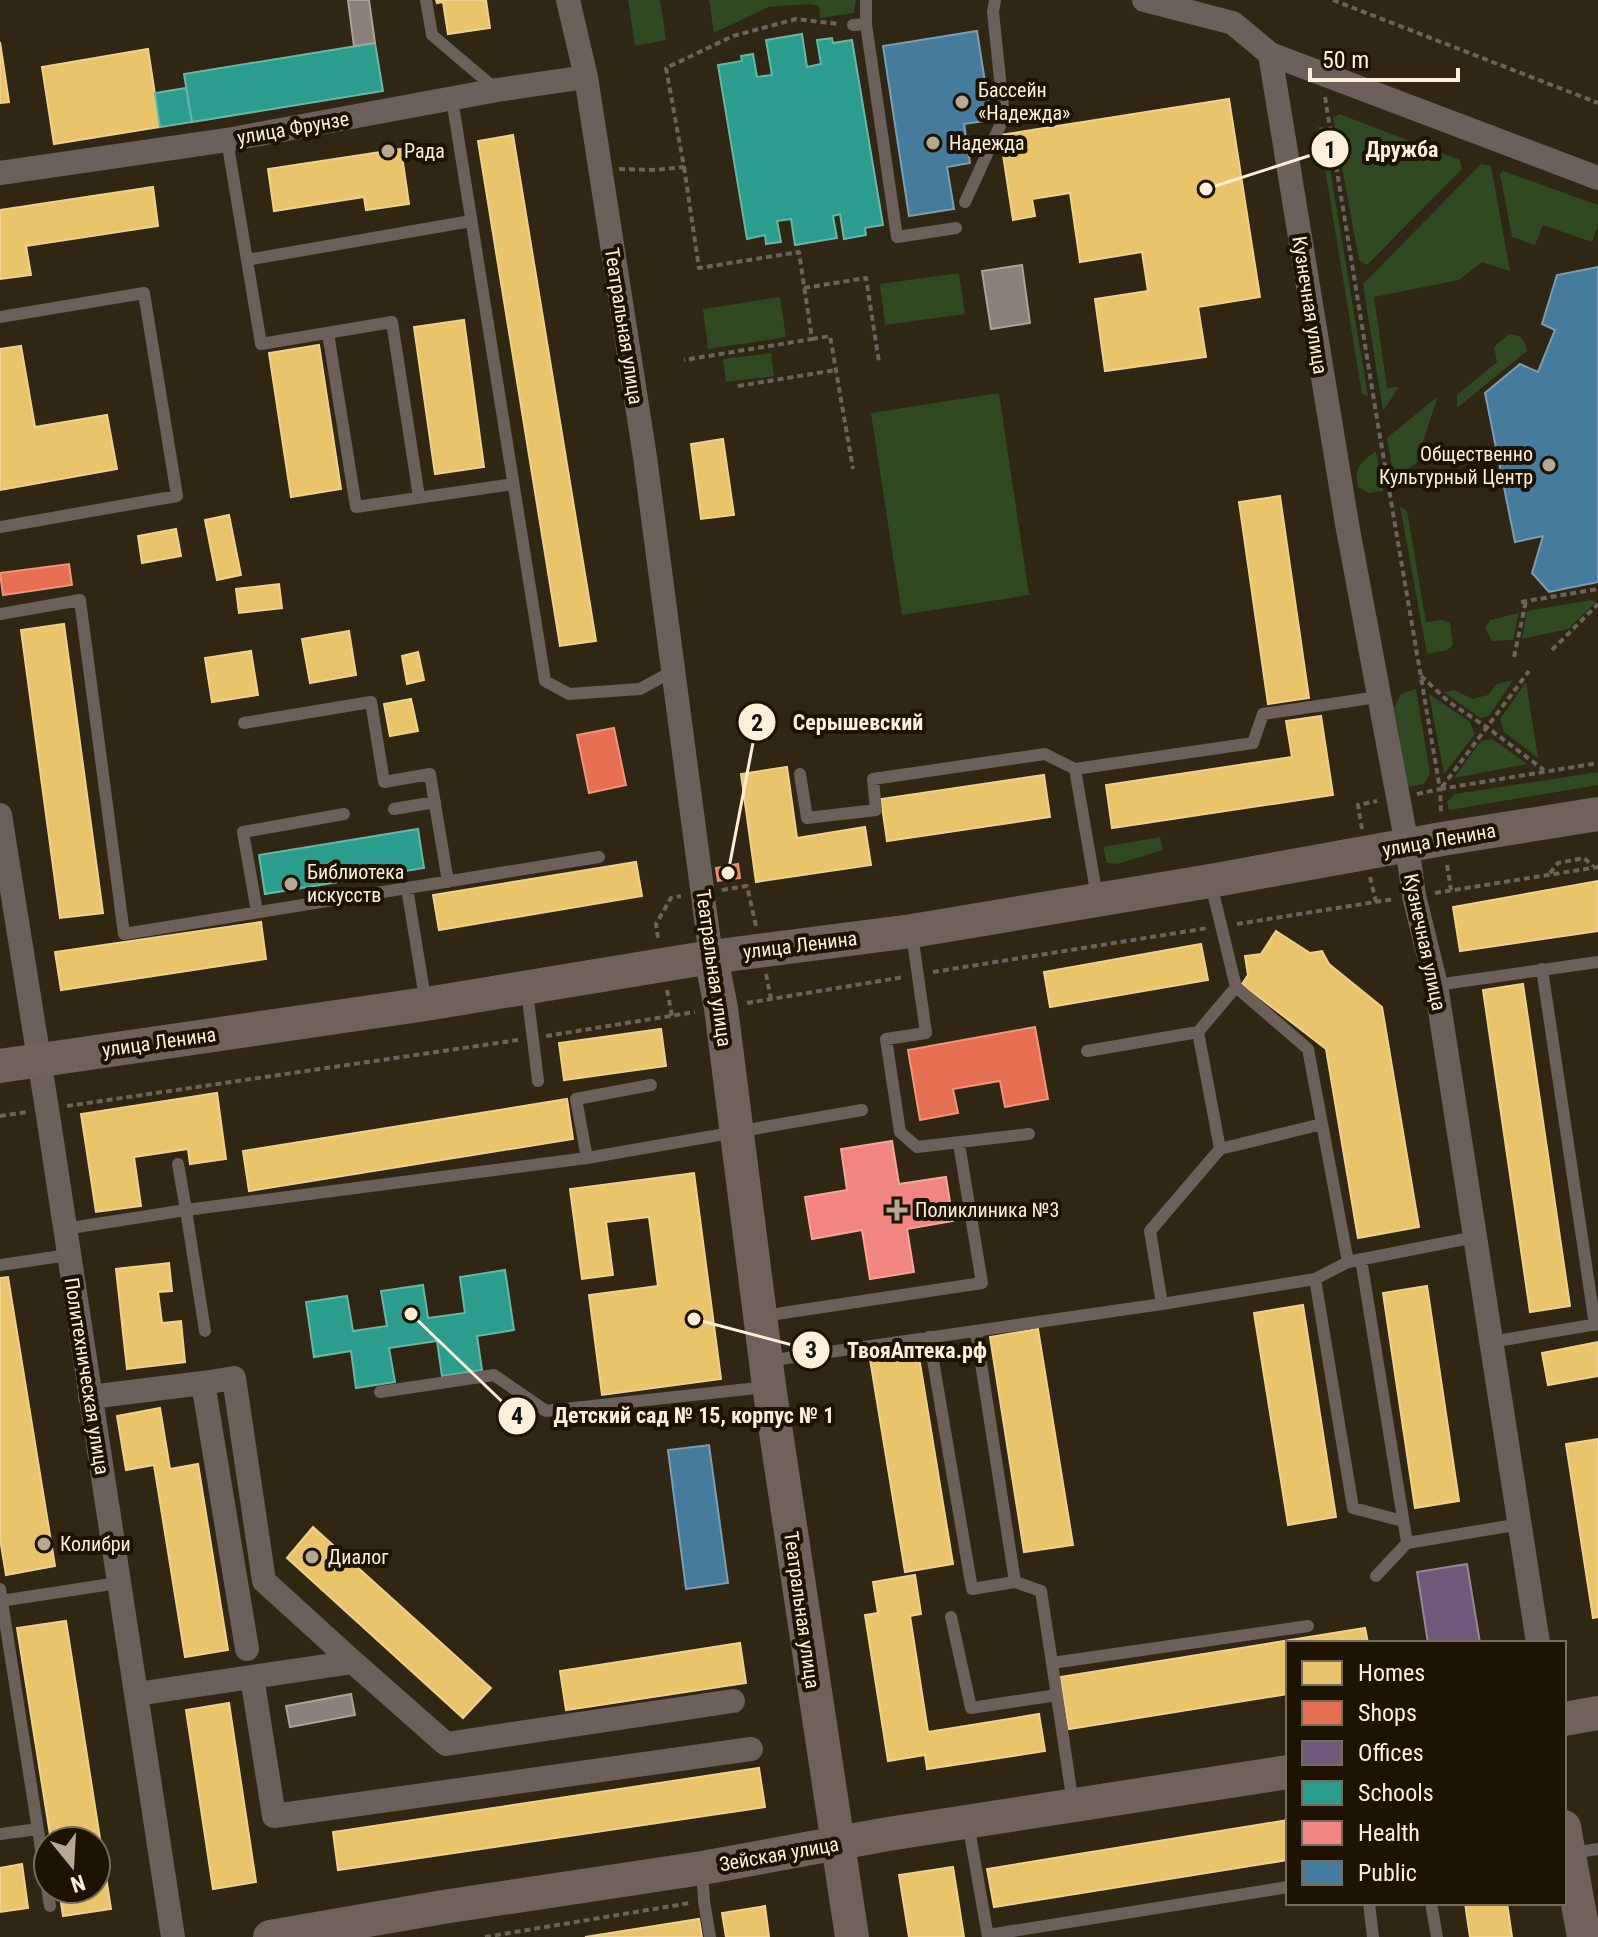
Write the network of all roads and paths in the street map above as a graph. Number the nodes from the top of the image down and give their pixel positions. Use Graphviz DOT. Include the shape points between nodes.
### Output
graph roads {
  1 [pos="426,0"];
  2 [pos="568,0"];
  3 [pos="866,0"];
  4 [pos="995,0"];
  5 [pos="1144,0"];
  6 [pos="1333,0"];
  7 [pos="859,25"];
  8 [pos="1270,54"];
  9 [pos="1321,74"];
  10 [pos="586,77"];
  11 [pos="497,90"];
  12 [pos="452,99"];
  13 [pos="1598,103"];
  14 [pos="227,140"];
  15 [pos="684,167"];
  16 [pos="631,170"];
  17 [pos="0,173"];
  18 [pos="1598,178"];
  19 [pos="965,202"];
  20 [pos="471,221"];
  21 [pos="956,228"];
  22 [pos="247,260"];
  23 [pos="804,288"];
  24 [pos="0,317"];
  25 [pos="328,333"];
  26 [pos="812,339"];
  27 [pos="684,360"];
  28 [pos="879,362"];
  29 [pos="836,370"];
  30 [pos="738,386"];
  31 [pos="853,469"];
  32 [pos="513,484"];
  33 [pos="419,497"];
  34 [pos="0,527"];
  35 [pos="1598,589"];
  36 [pos="1598,604"];
  37 [pos="0,614"];
  38 [pos="1552,650"];
  39 [pos="1514,657"];
  40 [pos="673,671"];
  41 [pos="1529,671"];
  42 [pos="1419,674"];
  43 [pos="1378,697"];
  44 [pos="244,723"];
  45 [pos="1488,728"];
  46 [pos="1598,763"];
  47 [pos="1075,769"];
  48 [pos="1545,771"];
  49 [pos="800,774"];
  50 [pos="1440,789"];
  51 [pos="435,802"];
  52 [pos="394,809"];
  53 [pos="344,814"];
  54 [pos="1598,814"];
  55 [pos="0,815"];
  56 [pos="1407,845"];
  57 [pos="599,857"];
  58 [pos="1596,867"];
  59 [pos="1549,875"];
  60 [pos="1210,881"];
  61 [pos="448,882"];
  62 [pos="407,888"];
  63 [pos="1414,896"];
  64 [pos="1098,900"];
  65 [pos="257,912"];
  66 [pos="1221,926"];
  67 [pos="912,931"];
  68 [pos="711,957"];
  69 [pos="1598,962"];
  70 [pos="1542,969"];
  71 [pos="917,975"];
  72 [pos="1436,985"];
  73 [pos="1236,987"];
  74 [pos="526,988"];
  75 [pos="426,1004"];
  76 [pos="721,1008"];
  77 [pos="1198,1032"];
  78 [pos="532,1038"];
  79 [pos="1087,1051"];
  80 [pos="38,1060"];
  81 [pos="0,1066"];
  82 [pos="538,1081"];
  83 [pos="651,1085"];
  84 [pos="47,1109"];
  85 [pos="862,1110"];
  86 [pos="0,1116"];
  87 [pos="1322,1124"];
  88 [pos="736,1132"];
  89 [pos="1029,1134"];
  90 [pos="1220,1149"];
  91 [pos="960,1150"];
  92 [pos="587,1158"];
  93 [pos="178,1164"];
  94 [pos="186,1210"];
  95 [pos="64,1229"];
  96 [pos="1475,1237"];
  97 [pos="68,1255"];
  98 [pos="1354,1260"];
  99 [pos="0,1265"];
  100 [pos="1315,1279"];
  101 [pos="1162,1304"];
  102 [pos="760,1317"];
  103 [pos="1596,1324"];
  104 [pos="205,1331"];
  105 [pos="976,1331"];
  106 [pos="929,1337"];
  107 [pos="1491,1342"];
  108 [pos="768,1374"];
  109 [pos="203,1383"];
  110 [pos="380,1392"];
  111 [pos="90,1397"];
  112 [pos="1403,1521"];
  113 [pos="1520,1524"];
  114 [pos="1407,1543"];
  115 [pos="1376,1576"];
  116 [pos="1015,1582"];
  117 [pos="118,1583"];
  118 [pos="1,1597"];
  119 [pos="951,1617"];
  120 [pos="1308,1626"];
  121 [pos="1538,1641"];
  122 [pos="247,1649"];
  123 [pos="353,1662"];
  124 [pos="1052,1663"];
  125 [pos="252,1677"];
  126 [pos="136,1694"];
  127 [pos="1057,1695"];
  128 [pos="733,1701"];
  129 [pos="1598,1713"];
  130 [pos="1566,1719"];
  131 [pos="751,1749"];
  132 [pos="1286,1772"];
  133 [pos="1074,1806"];
  134 [pos="968,1823"];
  135 [pos="37,1825"];
  136 [pos="32,1830"];
  137 [pos="0,1834"];
  138 [pos="837,1843"];
  139 [pos="1577,1843"];
  140 [pos="703,1884"];
  141 [pos="1286,1887"];
  142 [pos="1369,1905"];
  143 [pos="1431,1905"];
  144 [pos="988,1936"];
  145 [pos="173,1937"];
  146 [pos="270,1937"];
  147 [pos="485,1937"];
  148 [pos="710,1937"];
  149 [pos="852,1937"];
  150 [pos="1373,1937"];
  151 [pos="1437,1937"];
  152 [pos="1584,1937"];
  1 -- 11 [label="lane" via="432,35"];
  2 -- 10 [label="street, Театральная улица"];
  3 -- 7 [label="lane"];
  4 -- 19 [label="lane" via="1004,117"];
  5 -- 8 [label="street" via="1233,23"];
  6 -- 13 [label="path"];
  7 -- 15 [label="path" via="796,19 733,36 666,68"];
  7 -- 21 [label="lane" via="897,237"];
  8 -- 9 [label="street"];
  8 -- 43 [label="street, Кузнечная улица"];
  9 -- 18 [label="street"];
  9 -- 42 [label="path"];
  10 -- 11 [label="street, улица Фрунзе"];
  10 -- 40 [label="street, Театральная улица"];
  11 -- 12 [label="street, улица Фрунзе"];
  12 -- 14 [label="street, улица Фрунзе"];
  12 -- 20 [label="lane"];
  14 -- 17 [label="street, улица Фрунзе"];
  14 -- 22 [label="lane"];
  15 -- 16 [label="path"];
  15 -- 23 [label="path" via="699,268 799,252"];
  20 -- 22 [label="lane"];
  20 -- 32 [label="lane"];
  22 -- 25 [label="lane" via="261,344"];
  23 -- 26 [label="path"];
  23 -- 28 [label="path" via="866,278"];
  24 -- 34 [label="lane" via="144,293 177,496"];
  25 -- 33 [label="lane" via="356,507"];
  25 -- 33 [label="lane" via="392,322"];
  26 -- 27 [label="path"];
  26 -- 29 [label="path" via="830,336"];
  29 -- 30 [label="path"];
  29 -- 31 [label="path"];
  32 -- 33 [label="lane"];
  32 -- 40 [label="lane" via="545,681 569,694 640,689"];
  35 -- 39 [label="path" via="1523,601"];
  36 -- 38 [label="path"];
  37 -- 65 [label="lane" via="80,600 124,934"];
  40 -- 68 [label="street, Театральная улица"];
  41 -- 45 [label="path"];
  42 -- 45 [label="path"];
  42 -- 50 [label="path"];
  43 -- 47 [label="lane" via="1263,714 1253,743"];
  43 -- 56 [label="street, Кузнечная улица"];
  44 -- 51 [label="lane" via="371,702 384,782 430,774"];
  45 -- 48 [label="path"];
  45 -- 50 [label="path"];
  46 -- 48 [label="path"];
  47 -- 49 [label="lane" via="1045,754 873,779 876,810 807,818"];
  47 -- 64 [label="lane"];
  48 -- 50 [label="path"];
  51 -- 52 [label="lane"];
  51 -- 61 [label="lane"];
  53 -- 65 [label="lane" via="243,832"];
  54 -- 56 [label="main road, улица Ленина"];
  55 -- 80 [label="street, Политехническая улица"];
  56 -- 60 [label="main road, улица Ленина"];
  56 -- 63 [label="street, Кузнечная улица"];
  57 -- 61 [label="lane"];
  58 -- 59 [label="path"];
  58 -- 59 [label="path" via="1584,858 1558,863"];
  59 -- 63 [label="path"];
  60 -- 64 [label="main road, улица Ленина"];
  60 -- 66 [label="lane"];
  61 -- 62 [label="lane"];
  62 -- 65 [label="lane"];
  62 -- 75 [label="lane"];
  63 -- 66 [label="path"];
  63 -- 72 [label="street, Кузнечная улица"];
  64 -- 67 [label="main road, улица Ленина"];
  66 -- 71 [label="path"];
  66 -- 73 [label="lane"];
  67 -- 68 [label="main road, улица Ленина"];
  67 -- 71 [label="lane"];
  68 -- 74 [label="main road, улица Ленина"];
  68 -- 76 [label="main road, Театральная улица"];
  69 -- 70 [label="lane"];
  70 -- 72 [label="lane"];
  70 -- 103 [label="lane"];
  71 -- 76 [label="path"];
  71 -- 89 [label="lane" via="926,1033 886,1039 900,1132 917,1147"];
  72 -- 96 [label="street, Кузнечная улица"];
  73 -- 77 [label="lane"];
  73 -- 87 [label="lane" via="1308,1049"];
  74 -- 75 [label="main road, улица Ленина"];
  74 -- 78 [label="lane"];
  75 -- 80 [label="main road, улица Ленина"];
  76 -- 78 [label="path"];
  76 -- 88 [label="main road, Театральная улица"];
  77 -- 79 [label="lane"];
  77 -- 90 [label="lane"];
  78 -- 82 [label="lane"];
  78 -- 84 [label="path"];
  80 -- 81 [label="main road, улица Ленина"];
  80 -- 84 [label="street, Политехническая улица"];
  83 -- 92 [label="lane" via="576,1099"];
  84 -- 86 [label="path"];
  84 -- 95 [label="street, Политехническая улица"];
  85 -- 88 [label="lane"];
  87 -- 90 [label="lane"];
  87 -- 98 [label="lane"];
  88 -- 92 [label="lane"];
  88 -- 102 [label="main road, Театральная улица"];
  90 -- 101 [label="lane" via="1150,1231"];
  91 -- 102 [label="lane" via="982,1283"];
  92 -- 94 [label="lane"];
  93 -- 94 [label="lane"];
  94 -- 95 [label="lane"];
  94 -- 104 [label="lane"];
  95 -- 97 [label="street, Политехническая улица"];
  96 -- 98 [label="lane"];
  96 -- 107 [label="street, Кузнечная улица"];
  97 -- 99 [label="lane"];
  97 -- 111 [label="street, Политехническая улица"];
  98 -- 100 [label="lane"];
  98 -- 112 [label="lane"];
  100 -- 101 [label="lane"];
  100 -- 112 [label="lane" via="1353,1508"];
  101 -- 105 [label="lane"];
  102 -- 108 [label="main road, Театральная улица"];
  103 -- 107 [label="lane"];
  105 -- 106 [label="lane"];
  105 -- 116 [label="lane"];
  106 -- 108 [label="lane"];
  106 -- 116 [label="lane" via="972,1589"];
  107 -- 113 [label="street, Кузнечная улица"];
  108 -- 110 [label="lane" via="546,1411 494,1375"];
  108 -- 138 [label="main road, Театральная улица"];
  109 -- 111 [label="street"];
  109 -- 122 [label="street"];
  109 -- 123 [label="street" via="234,1378 264,1581"];
  111 -- 117 [label="street, Политехническая улица"];
  112 -- 114 [label="lane"];
  113 -- 114 [label="lane"];
  113 -- 121 [label="street, Кузнечная улица"];
  114 -- 115 [label="lane"];
  116 -- 124 [label="lane" via="1041,1591"];
  117 -- 118 [label="lane"];
  117 -- 126 [label="street, Политехническая улица"];
  118 -- 135 [label="lane"];
  119 -- 127 [label="lane" via="971,1708"];
  120 -- 124 [label="lane"];
  123 -- 125 [label="street"];
  123 -- 128 [label="street" via="446,1744"];
  124 -- 127 [label="lane"];
  125 -- 126 [label="street"];
  125 -- 131 [label="street" via="274,1816"];
  126 -- 145 [label="street, Политехническая улица"];
  127 -- 133 [label="lane"];
  129 -- 130 [label="main road"];
  132 -- 133 [label="main road, Зейская улица"];
  133 -- 134 [label="main road, Зейская улица"];
  134 -- 138 [label="main road, Зейская улица"];
  134 -- 144 [label="lane"];
  136 -- 137 [label="lane"];
  138 -- 140 [label="main road, Зейская улица"];
  138 -- 149 [label="main road, Театральная улица"];
  139 -- 152 [label="main road"];
  140 -- 146 [label="main road, Зейская улица" via="443,1907"];
  140 -- 147 [label="path"];
  140 -- 148 [label="lane"];
  141 -- 144 [label="lane"];
  142 -- 150 [label="lane"];
  143 -- 151 [label="lane"];
}
